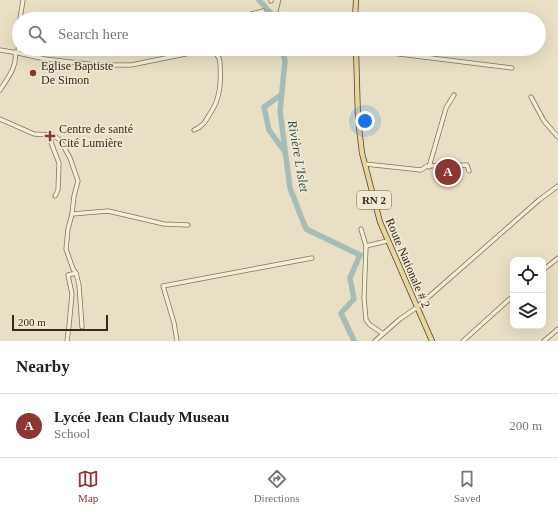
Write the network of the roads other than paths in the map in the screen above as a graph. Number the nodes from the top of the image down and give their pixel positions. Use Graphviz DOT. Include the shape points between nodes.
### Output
graph roads {
  1 [pos="23,0"];
  2 [pos="356,0"];
  3 [pos="263,11"];
  4 [pos="21,12"];
  5 [pos="259,12"];
  6 [pos="356,12"];
  7 [pos="0,50"];
  8 [pos="12,52"];
  9 [pos="16,56"];
  10 [pos="30,56"];
  11 [pos="176,56"];
  12 [pos="217,56"];
  13 [pos="356,56"];
  14 [pos="415,56"];
  15 [pos="512,68"];
  16 [pos="0,90"];
  17 [pos="454,95"];
  18 [pos="531,97"];
  19 [pos="0,119"];
  20 [pos="194,130"];
  21 [pos="49,134"];
  22 [pos="558,137"];
  23 [pos="365,164"];
  24 [pos="429,167"];
  25 [pos="469,171"];
  26 [pos="558,186"];
  27 [pos="55,196"];
  28 [pos="72,214"];
  29 [pos="188,225"];
  30 [pos="361,229"];
  31 [pos="387,241"];
  32 [pos="366,246"];
  33 [pos="312,258"];
  34 [pos="558,258"];
  35 [pos="546,268"];
  36 [pos="76,273"];
  37 [pos="510,299"];
  38 [pos="416,308"];
  39 [pos="82,327"];
  40 [pos="558,329"];
  41 [pos="382,333"];
  42 [pos="67,341"];
  43 [pos="177,341"];
  44 [pos="375,341"];
  45 [pos="432,341"];
  46 [pos="463,341"];
  47 [pos="544,341"];
  1 -- 4 [label="street"];
  2 -- 6 [label="main road"];
  3 -- 5 [label="street"];
  7 -- 8 [label="street"];
  9 -- 16 [label="street" via="15,64"];
  10 -- 11 [label="street" via="96,66 131,65"];
  12 -- 20 [label="street" via="220,63 219,96 208,120 201,128"];
  13 -- 23 [label="main road, Route Nationale # 2 / RN 2" via="358,119"];
  14 -- 15 [label="street"];
  17 -- 24 [label="street" via="446,108"];
  18 -- 22 [label="street" via="544,121"];
  19 -- 21 [label="street" via="34,134"];
  21 -- 27 [label="street" via="59,163 58,190"];
  21 -- 28 [label="street" via="60,140 78,181"];
  23 -- 24 [label="street" via="421,170"];
  23 -- 31 [label="main road, Route Nationale # 2 / RN 2"];
  24 -- 25 [label="street" via="467,165"];
  26 -- 38 [label="street"];
  28 -- 29 [label="street" via="108,211 164,224"];
  28 -- 36 [label="street" via="66,249"];
  30 -- 32 [label="street"];
  31 -- 32 [label="street"];
  31 -- 38 [label="main road, Route Nationale # 2 / RN 2"];
  32 -- 41 [label="street" via="366,320"];
  33 -- 43 [label="street" via="163,286"];
  34 -- 35 [label="street"];
  36 -- 39 [label="street"];
  36 -- 42 [label="street" via="68,275 72,294"];
  37 -- 46 [label="street"];
  38 -- 41 [label="street"];
  38 -- 45 [label="main road, Route Nationale # 2 / RN 2"];
  40 -- 47 [label="street"];
  41 -- 44 [label="street"];
}
